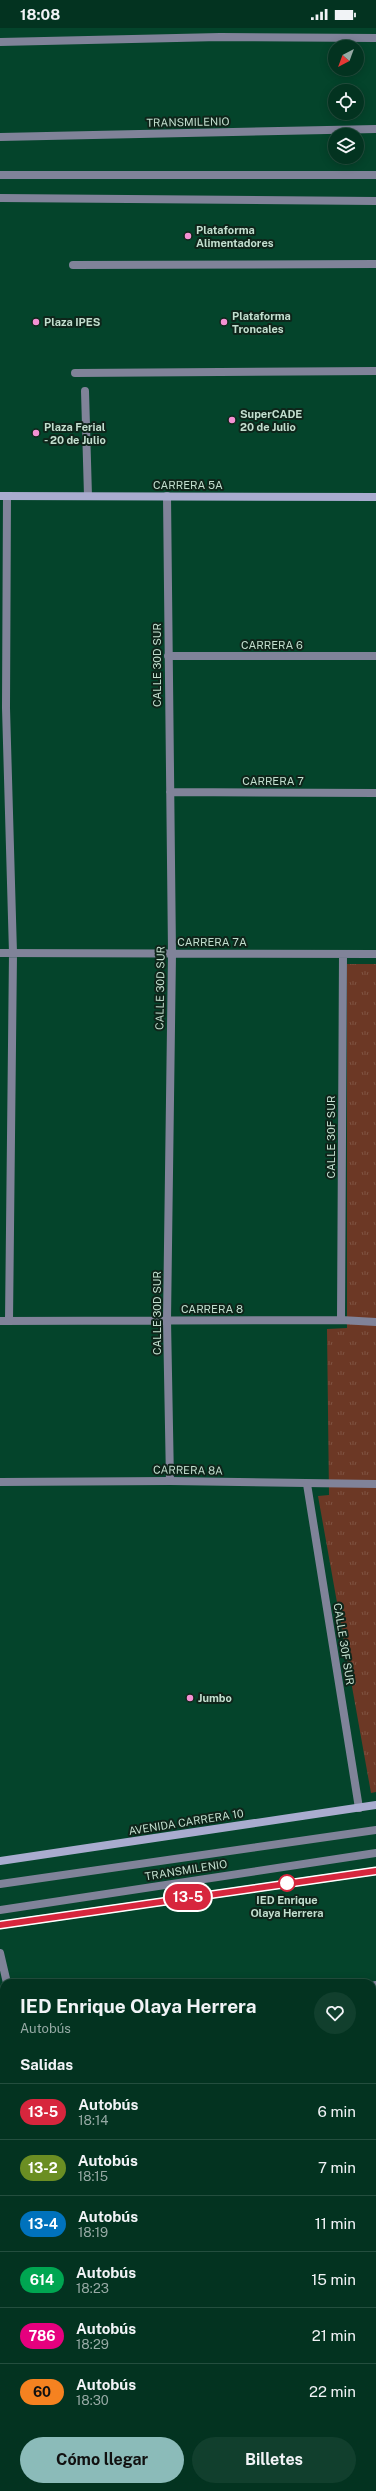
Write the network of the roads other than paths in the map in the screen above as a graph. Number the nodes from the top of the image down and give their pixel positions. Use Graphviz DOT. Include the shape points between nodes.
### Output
graph roads {
  1 [pos="376,38"];
  2 [pos="0,42"];
  3 [pos="376,129"];
  4 [pos="0,137"];
  5 [pos="0,175"];
  6 [pos="376,175"];
  7 [pos="0,198"];
  8 [pos="376,201"];
  9 [pos="376,264"];
  10 [pos="73,265"];
  11 [pos="376,371"];
  12 [pos="75,372"];
  13 [pos="85,391"];
  14 [pos="4,496"];
  15 [pos="88,496"];
  16 [pos="167,496"];
  17 [pos="376,497"];
  18 [pos="168,656"];
  19 [pos="376,656"];
  20 [pos="3,708"];
  21 [pos="170,792"];
  22 [pos="376,793"];
  23 [pos="0,953"];
  24 [pos="13,953"];
  25 [pos="172,953"];
  26 [pos="343,954"];
  27 [pos="376,954"];
  28 [pos="167,1320"];
  29 [pos="341,1320"];
  30 [pos="0,1321"];
  31 [pos="9,1321"];
  32 [pos="376,1322"];
  33 [pos="170,1481"];
  34 [pos="0,1482"];
  35 [pos="307,1484"];
  36 [pos="376,1484"];
  37 [pos="376,1805"];
  38 [pos="359,1808"];
  39 [pos="376,1830"];
  40 [pos="376,1853"];
  41 [pos="0,1861"];
  42 [pos="376,1871"];
  43 [pos="0,1884"];
  44 [pos="0,1910"];
  45 [pos="0,1925"];
  46 [pos="0,1954"];
  47 [pos="6,1979"];
  1 -- 2 [label="street" via="220,37"];
  3 -- 4 [label="street, TRANSMILENIO"];
  5 -- 6 [label="street"];
  7 -- 8 [label="street"];
  9 -- 10 [label="street"];
  11 -- 12 [label="street"];
  13 -- 15 [label="street"];
  14 -- 15 [label="main road, CARRERA 5A"];
  14 -- 20 [label="street"];
  15 -- 16 [label="main road, CARRERA 5A"];
  16 -- 17 [label="main road, CARRERA 5A"];
  16 -- 18 [label="street, CALLE 30D SUR"];
  18 -- 19 [label="street, CARRERA 6"];
  18 -- 21 [label="street, CALLE 30D SUR"];
  20 -- 24 [label="street"];
  21 -- 22 [label="street, CARRERA 7"];
  21 -- 25 [label="street, CALLE 30D SUR"];
  23 -- 24 [label="street, CARRERA 7A"];
  24 -- 25 [label="street, CARRERA 7A"];
  24 -- 31 [label="street"];
  25 -- 26 [label="street, CARRERA 7A"];
  25 -- 28 [label="street, CALLE 30D SUR"];
  26 -- 27 [label="street, CARRERA 7A"];
  26 -- 29 [label="street, CALLE 30F SUR"];
  28 -- 29 [label="street, CARRERA 8"];
  28 -- 31 [label="street, CARRERA 8"];
  28 -- 33 [label="street, CALLE 30D SUR"];
  29 -- 32 [label="street, CARRERA 8"];
  30 -- 31 [label="street, CARRERA 8"];
  33 -- 34 [label="street, CARRERA 8A"];
  33 -- 35 [label="street, CARRERA 8A"];
  35 -- 36 [label="street, CARRERA 8A"];
  35 -- 38 [label="street, CALLE 30F SUR"];
  37 -- 38 [label="main road, AVENIDA CARRERA 10"];
  38 -- 41 [label="main road, AVENIDA CARRERA 10"];
  39 -- 43 [label="street, TRANSMILENIO"];
  40 -- 44 [label="street, TRANSMILENIO"];
  42 -- 45 [label="main road"];
  46 -- 47 [label="street"];
}
